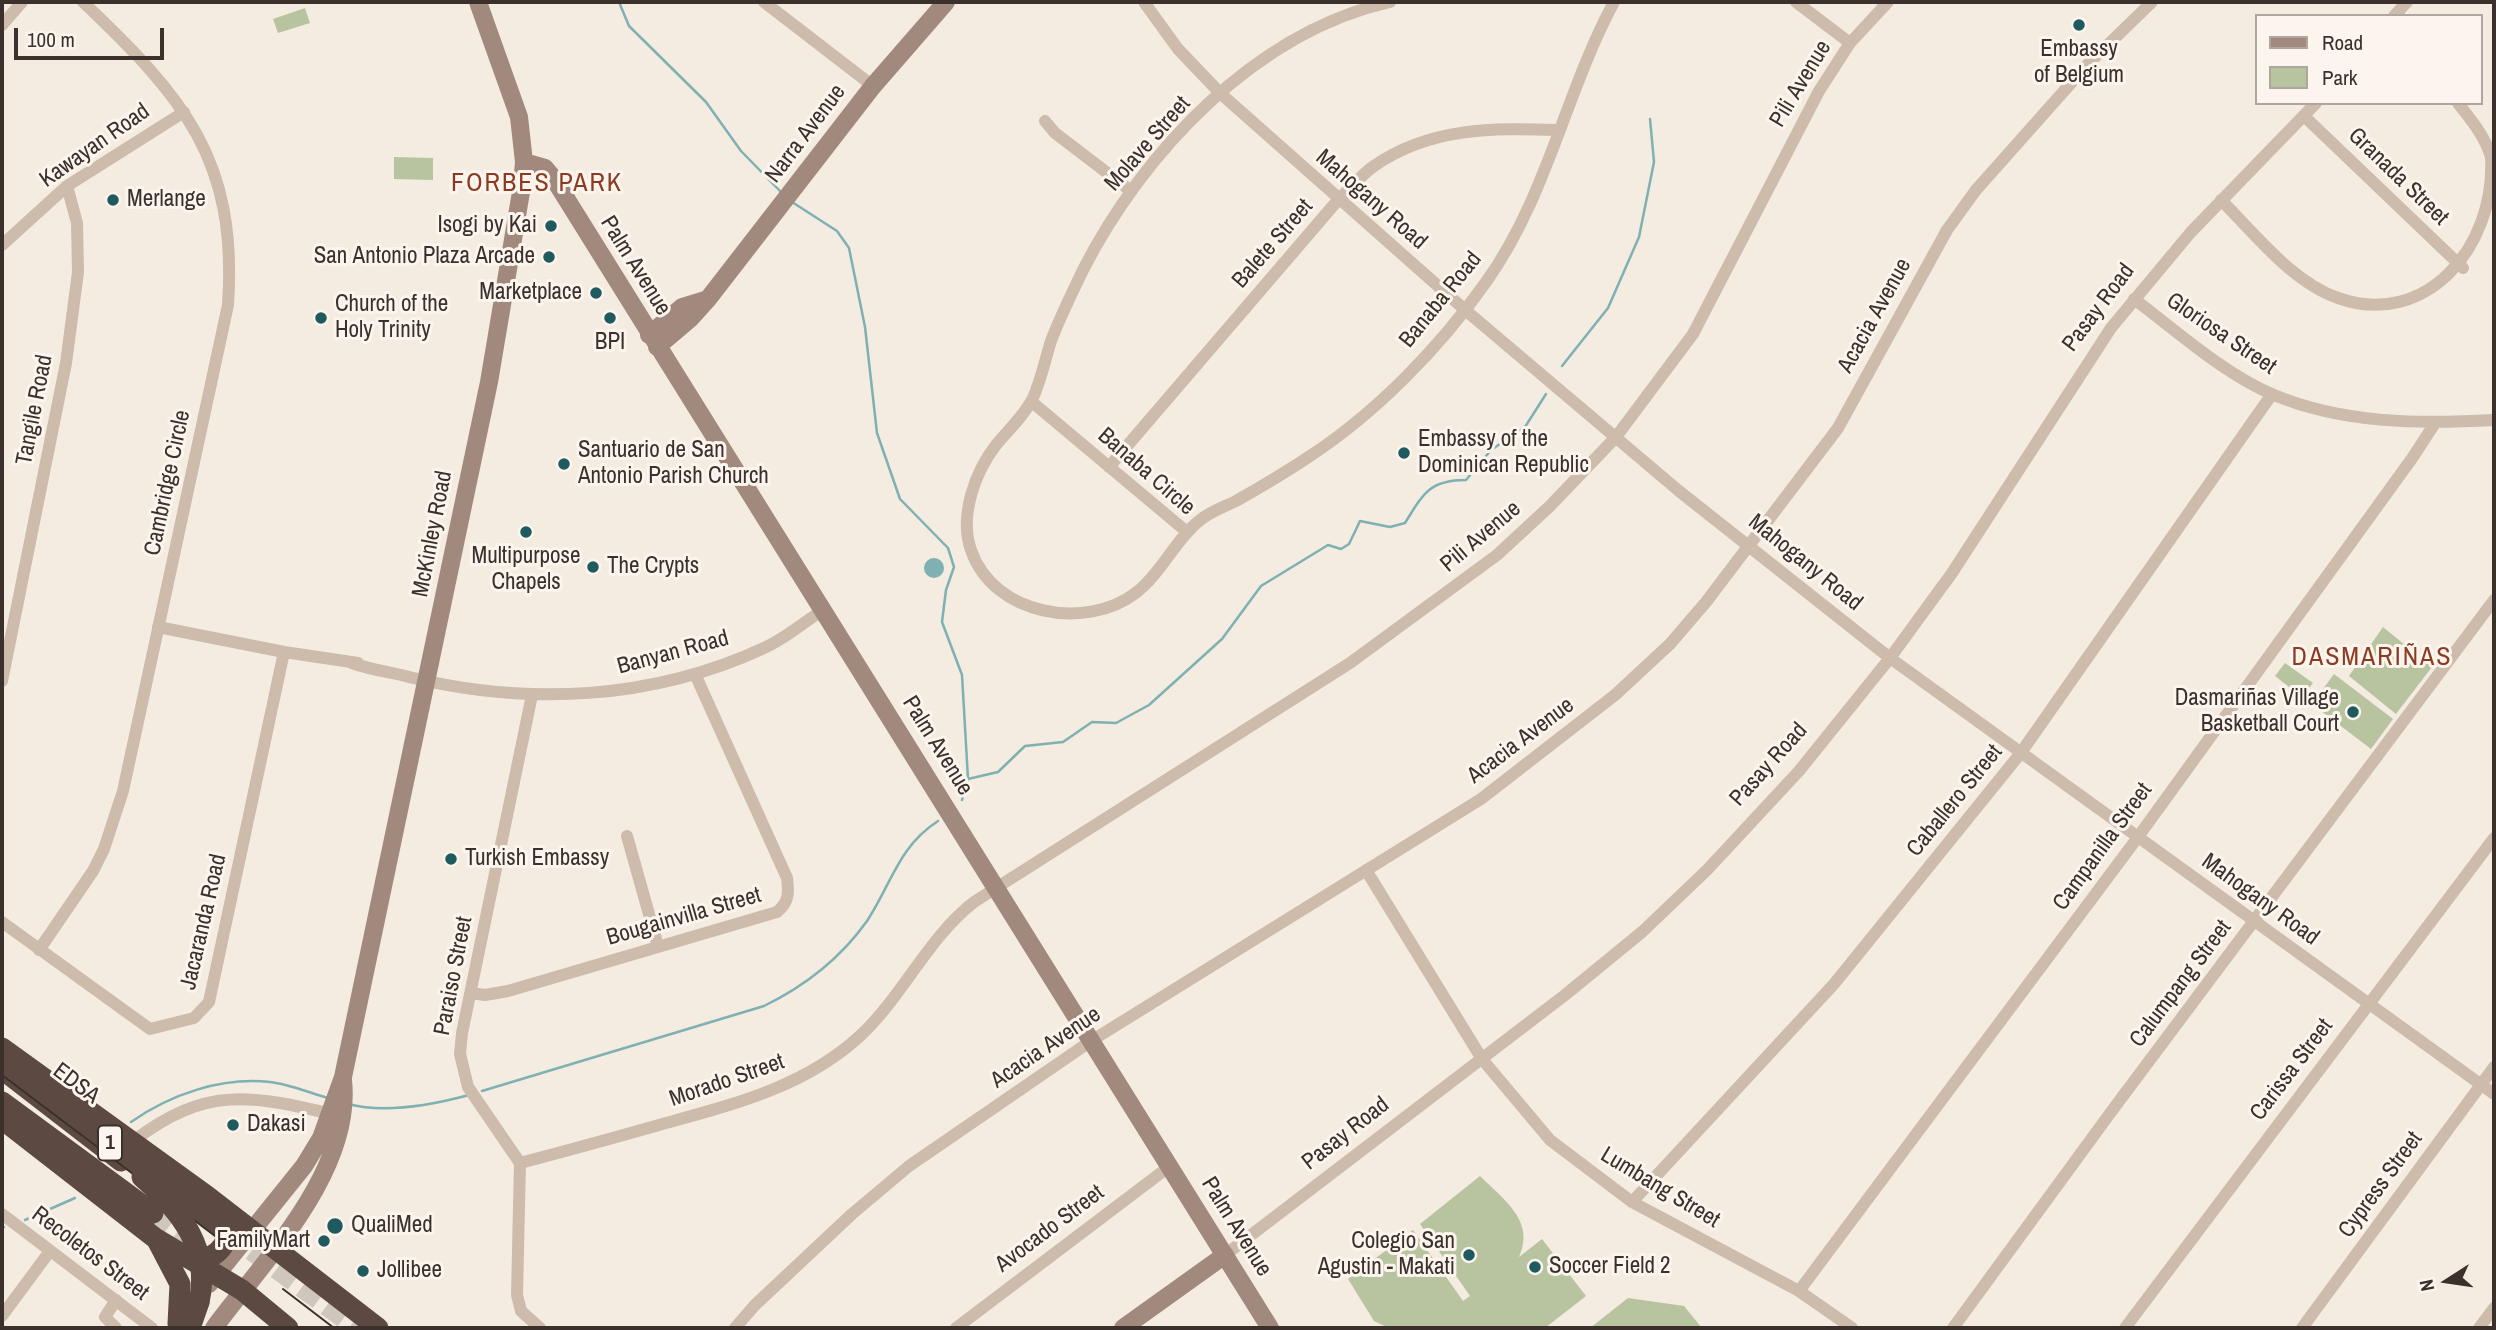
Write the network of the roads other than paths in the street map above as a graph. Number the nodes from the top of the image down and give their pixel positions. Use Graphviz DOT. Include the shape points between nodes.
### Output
graph roads {
  1 [pos="22,2"];
  2 [pos="83,2"];
  3 [pos="478,2"];
  4 [pos="764,2"];
  5 [pos="946,2"];
  6 [pos="1144,2"];
  7 [pos="1390,2"];
  8 [pos="1614,2"];
  9 [pos="1797,2"];
  10 [pos="1888,2"];
  11 [pos="2152,2"];
  12 [pos="2,24"];
  13 [pos="1850,43"];
  14 [pos="873,86"];
  15 [pos="1220,93"];
  16 [pos="2314,105"];
  17 [pos="2460,105"];
  18 [pos="184,112"];
  19 [pos="2304,116"];
  20 [pos="1045,121"];
  21 [pos="1558,130"];
  22 [pos="524,162"];
  23 [pos="67,186"];
  24 [pos="522,186"];
  25 [pos="559,191"];
  26 [pos="1131,191"];
  27 [pos="1338,200"];
  28 [pos="2221,200"];
  29 [pos="2,245"];
  30 [pos="2463,268"];
  31 [pos="2134,299"];
  32 [pos="1464,309"];
  33 [pos="653,341"];
  34 [pos="2272,394"];
  35 [pos="1032,402"];
  36 [pos="2494,420"];
  37 [pos="2435,423"];
  38 [pos="1616,437"];
  39 [pos="1109,467"];
  40 [pos="1187,532"];
  41 [pos="1750,546"];
  42 [pos="2494,600"];
  43 [pos="822,610"];
  44 [pos="158,627"];
  45 [pos="284,652"];
  46 [pos="1890,658"];
  47 [pos="695,674"];
  48 [pos="2,681"];
  49 [pos="428,682"];
  50 [pos="532,695"];
  51 [pos="2020,754"];
  52 [pos="627,836"];
  53 [pos="2138,837"];
  54 [pos="2494,838"];
  55 [pos="1366,870"];
  56 [pos="997,887"];
  57 [pos="2254,921"];
  58 [pos="2,922"];
  59 [pos="659,946"];
  60 [pos="39,950"];
  61 [pos="471,993"];
  62 [pos="2368,1003"];
  63 [pos="1091,1041"];
  64 [pos="2,1048"];
  65 [pos="2,1059"];
  66 [pos="1482,1059"];
  67 [pos="2494,1068"];
  68 [pos="2,1069"];
  69 [pos="2481,1085"];
  70 [pos="2494,1094"];
  71 [pos="2,1102"];
  72 [pos="337,1116"];
  73 [pos="2,1119"];
  74 [pos="132,1142"];
  75 [pos="520,1163"];
  76 [pos="1170,1166"];
  77 [pos="1632,1202"];
  78 [pos="153,1213"];
  79 [pos="2,1214"];
  80 [pos="221,1217"];
  81 [pos="251,1231"];
  82 [pos="155,1238"];
  83 [pos="274,1247"];
  84 [pos="50,1251"];
  85 [pos="1225,1255"];
  86 [pos="194,1260"];
  87 [pos="216,1274"];
  88 [pos="242,1290"];
  89 [pos="1799,1291"];
  90 [pos="116,1300"];
  91 [pos="2494,1308"];
  92 [pos="2,1316"];
  93 [pos="181,1327"];
  94 [pos="116,1328"];
  95 [pos="152,1328"];
  96 [pos="214,1328"];
  97 [pos="288,1328"];
  98 [pos="378,1328"];
  99 [pos="540,1328"];
  100 [pos="735,1328"];
  101 [pos="957,1328"];
  102 [pos="1123,1328"];
  103 [pos="1270,1328"];
  104 [pos="1852,1328"];
  105 [pos="1953,1328"];
  106 [pos="2125,1328"];
  107 [pos="2302,1328"];
  108 [pos="2479,1328"];
  1 -- 12 [label="street"];
  2 -- 18 [label="street, Cambridge Circle" via="135,51"];
  3 -- 22 [label="street, McKinley Road" via="519,117"];
  4 -- 14 [label="street"];
  5 -- 14 [label="street, Narra Avenue"];
  6 -- 15 [label="street, Mahogany Road" via="1178,49"];
  7 -- 15 [label="street, Molave Street" via="1366,7 1275,50"];
  8 -- 21 [label="street, Banaba Road"];
  9 -- 13 [label="street"];
  10 -- 13 [label="street, Pili Avenue"];
  11 -- 41 [label="street, Acacia Avenue" via="2088,64 1976,190 1947,230 1838,428"];
  13 -- 38 [label="street, Pili Avenue" via="1795,135 1693,334"];
  14 -- 33 [label="street, Narra Avenue" via="691,320"];
  15 -- 26 [label="street, Molave Street"];
  15 -- 27 [label="street, Mahogany Road"];
  16 -- 19 [label="street, Pasay Road"];
  17 -- 30 [label="street" via="2480,132 2491,158 2494,185 2488,225"];
  18 -- 23 [label="street, Kawayan Road"];
  18 -- 44 [label="street, Cambridge Circle" via="207,149 221,192 230,273 228,305"];
  19 -- 28 [label="street, Pasay Road"];
  19 -- 30 [label="street, Granada Street"];
  20 -- 26 [label="street"];
  21 -- 27 [label="street, Balete Street" via="1489,128 1432,138 1373,166"];
  21 -- 32 [label="street, Banaba Road" via="1525,220"];
  22 -- 24 [label="street, McKinley Road"];
  22 -- 25 [label="street, Palm Avenue" via="545,168"];
  23 -- 29 [label="street, Kawayan Road"];
  23 -- 48 [label="street, Tangile Road" via="77,223 78,272 70,337"];
  24 -- 25 [label="street" via="533,179 542,180"];
  24 -- 49 [label="street, McKinley Road" via="489,382"];
  25 -- 33 [label="street, Palm Avenue"];
  26 -- 35 [label="street, Molave Street" via="1083,271 1053,337"];
  27 -- 32 [label="street, Mahogany Road"];
  27 -- 39 [label="street, Balete Street"];
  28 -- 30 [label="street" via="2302,278 2342,299 2403,303 2445,285"];
  28 -- 31 [label="street, Pasay Road"];
  31 -- 34 [label="street, Gloriosa Street" via="2225,366"];
  31 -- 46 [label="street, Pasay Road"];
  32 -- 38 [label="street, Mahogany Road"];
  32 -- 40 [label="street, Banaba Road" via="1396,385 1351,424 1315,452"];
  33 -- 43 [label="street, Palm Avenue"];
  34 -- 37 [label="street, Gloriosa Street" via="2373,420"];
  34 -- 51 [label="street, Caballero Street"];
  35 -- 39 [label="street, Banaba Circle"];
  35 -- 40 [label="street, Banaba Circle" via="993,449 971,496 970,549 992,585 1026,606 1080,614 1099,611 1136,593"];
  36 -- 37 [label="street, Gloriosa Street"];
  37 -- 53 [label="street, Campanilla Street"];
  38 -- 41 [label="street, Mahogany Road"];
  38 -- 56 [label="street, Pili Avenue" via="1497,555 1371,648"];
  39 -- 40 [label="street, Banaba Circle"];
  41 -- 46 [label="street, Mahogany Road"];
  41 -- 55 [label="street, Acacia Avenue" via="1670,643 1615,695 1482,799"];
  42 -- 57 [label="street, Calumpang Street"];
  43 -- 47 [label="street, Banyan Road" via="766,647"];
  43 -- 56 [label="street, Palm Avenue"];
  44 -- 45 [label="street, Banyan Road"];
  44 -- 60 [label="street, Cambridge Circle" via="123,791 104,849"];
  45 -- 49 [label="street, Banyan Road" via="365,663"];
  45 -- 60 [label="street, Jacaranda Road" via="209,1002 194,1018 150,1029"];
  46 -- 51 [label="street, Mahogany Road"];
  46 -- 66 [label="street, Pasay Road" via="1799,771 1707,870 1642,932"];
  47 -- 50 [label="street, Banyan Road" via="641,688 579,696"];
  47 -- 59 [label="street, Bougainvilla Street" via="788,878 789,895 777,912"];
  49 -- 50 [label="street, Banyan Road"];
  49 -- 72 [label="street, McKinley Road"];
  50 -- 61 [label="street, Paraiso Street"];
  51 -- 53 [label="street, Mahogany Road"];
  51 -- 77 [label="street, Caballero Street" via="1834,984"];
  52 -- 59 [label="street"];
  53 -- 57 [label="street, Mahogany Road"];
  53 -- 89 [label="street, Campanilla Street"];
  54 -- 62 [label="street, Carissa Street"];
  55 -- 63 [label="street, Acacia Avenue"];
  55 -- 66 [label="street, Lumbang Street"];
  56 -- 63 [label="street, Palm Avenue"];
  56 -- 75 [label="street, Morado Street" via="950,921 887,1008 859,1037 812,1072 721,1108"];
  57 -- 62 [label="street, Mahogany Road"];
  57 -- 105 [label="street, Calumpang Street"];
  58 -- 60 [label="street"];
  59 -- 61 [label="street, Bougainvilla Street" via="508,991"];
  61 -- 75 [label="street, Paraiso Street" via="460,1054 464,1076"];
  62 -- 69 [label="street, Mahogany Road"];
  62 -- 106 [label="street, Carissa Street"];
  63 -- 76 [label="street, Palm Avenue"];
  63 -- 100 [label="street, Acacia Avenue" via="909,1166 842,1223"];
  64 -- 74 [label="highway, 1"];
  65 -- 80 [label="highway, EDSA / 1"];
  66 -- 77 [label="street, Lumbang Street" via="1550,1140"];
  66 -- 85 [label="street, Pasay Road"];
  67 -- 69 [label="street, Cypress Street"];
  68 -- 93 [label="highway, bridge" via="142,1177 183,1217 197,1247 203,1278"];
  69 -- 70 [label="street, Mahogany Road"];
  69 -- 107 [label="street, Cypress Street"];
  71 -- 78 [label="highway, 1"];
  72 -- 74 [label="street" via="254,1099 193,1105 171,1114"];
  72 -- 81 [label="street, McKinley Road" via="304,1166"];
  72 -- 83 [label="street, McKinley Road" via="322,1179"];
  73 -- 82 [label="highway, 1"];
  74 -- 80 [label="highway, 1"];
  75 -- 99 [label="street" via="516,1295 521,1311"];
  76 -- 85 [label="street, Palm Avenue"];
  76 -- 101 [label="street, Avocado Street"];
  77 -- 89 [label="street, Lumbang Street"];
  79 -- 84 [label="street, Recoletos Street"];
  80 -- 81 [label="highway, 1"];
  80 -- 86 [label="highway" via="229,1226 225,1244 212,1256"];
  81 -- 83 [label="highway, 1"];
  81 -- 87 [label="street, McKinley Road"];
  82 -- 86 [label="highway, 1"];
  82 -- 93 [label="highway" via="179,1279"];
  83 -- 88 [label="street, McKinley Road"];
  83 -- 98 [label="highway, 1"];
  84 -- 90 [label="street, Recoletos Street"];
  84 -- 92 [label="street"];
  85 -- 102 [label="street, Pasay Road"];
  85 -- 103 [label="street, Palm Avenue"];
  86 -- 87 [label="highway, 1"];
  87 -- 88 [label="highway, 1"];
  87 -- 93 [label="street, McKinley Road"];
  88 -- 96 [label="street, McKinley Road"];
  88 -- 97 [label="highway, 1"];
  89 -- 104 [label="street, Lumbang Street"];
  90 -- 94 [label="street" via="106,1317"];
  90 -- 95 [label="street, Recoletos Street"];
  91 -- 108 [label="street"];
}
